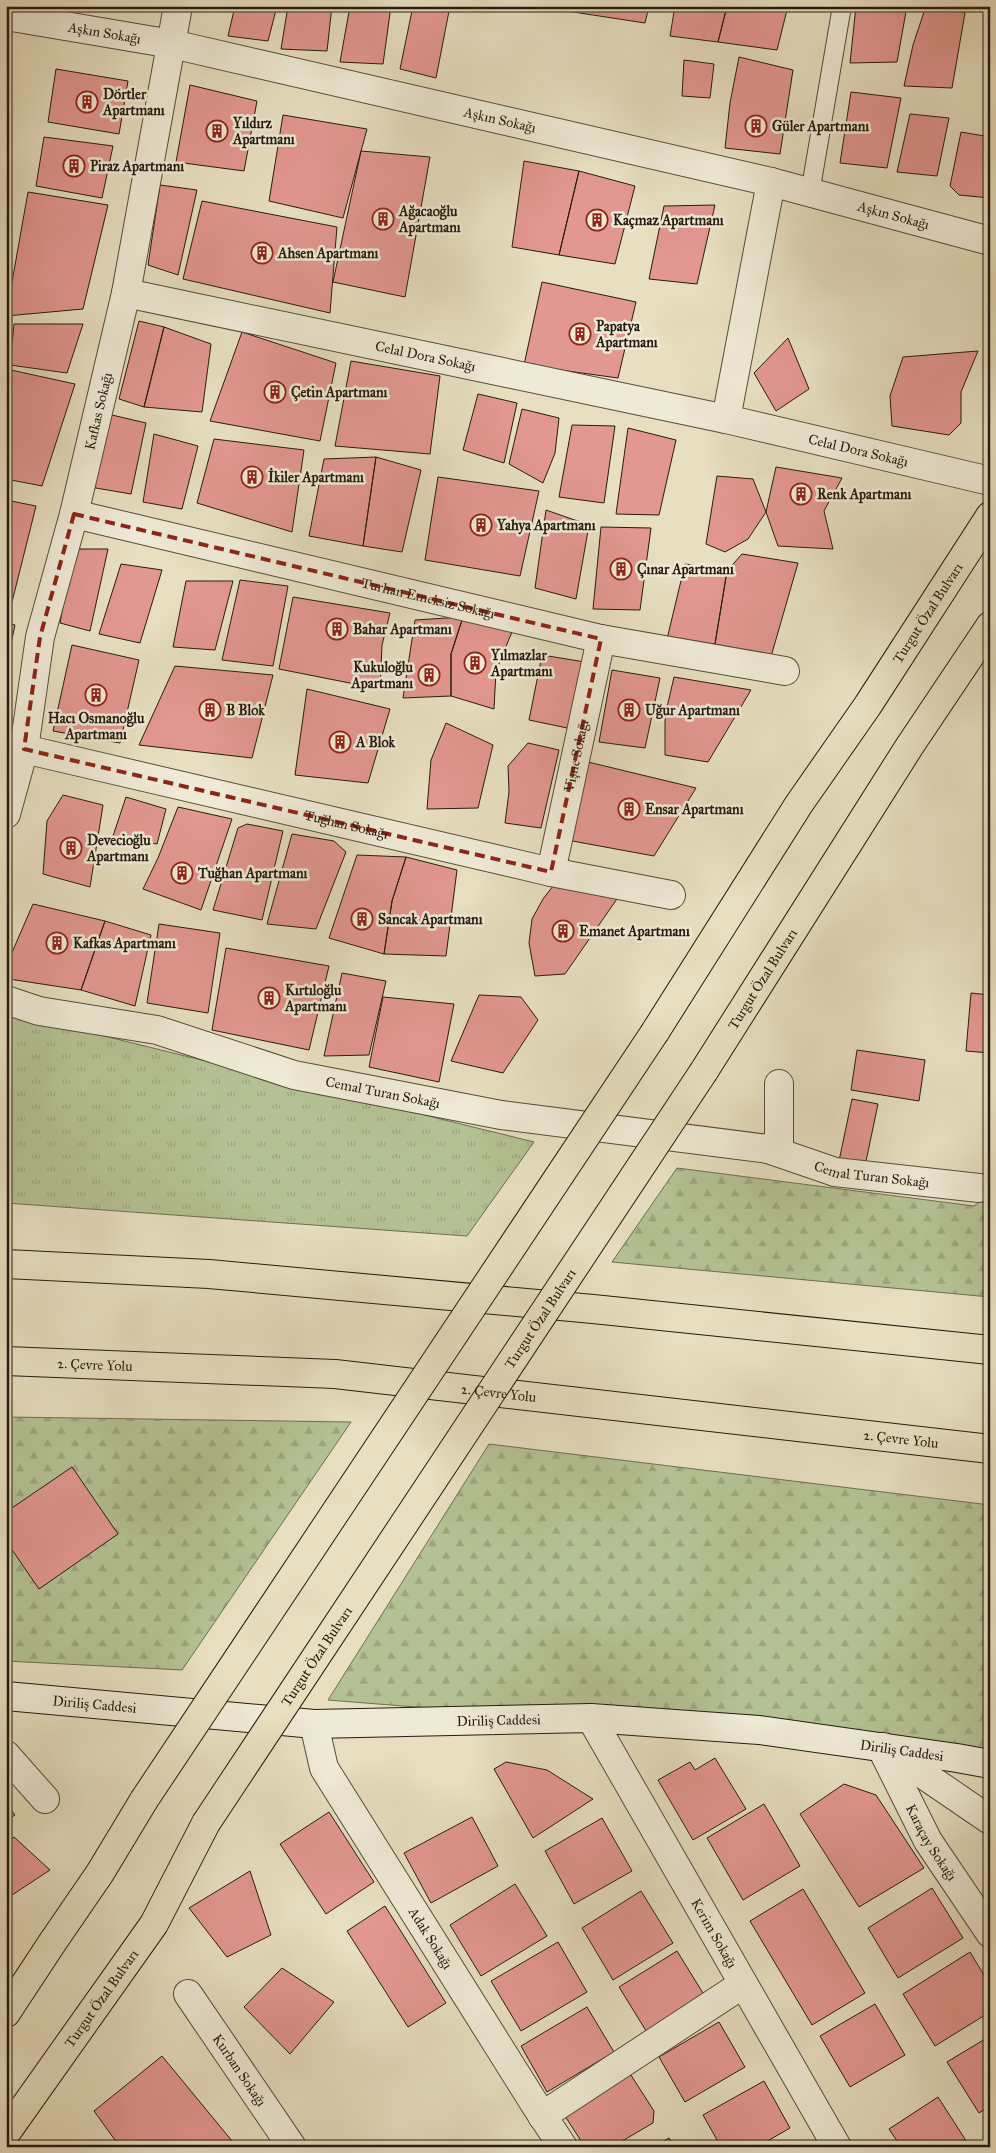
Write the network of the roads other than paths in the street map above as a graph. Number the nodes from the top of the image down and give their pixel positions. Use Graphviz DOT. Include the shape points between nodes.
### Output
graph roads {
  1 [pos="178,6"];
  2 [pos="842,6"];
  3 [pos="6,16"];
  4 [pos="172,44"];
  5 [pos="771,182"];
  6 [pos="810,193"];
  7 [pos="990,241"];
  8 [pos="126,293"];
  9 [pos="726,419"];
  10 [pos="990,481"];
  11 [pos="74,514"];
  12 [pos="990,516"];
  13 [pos="990,626"];
  14 [pos="601,640"];
  15 [pos="784,671"];
  16 [pos="24,749"];
  17 [pos="6,814"];
  18 [pos="551,872"];
  19 [pos="671,895"];
  20 [pos="6,1000"];
  21 [pos="779,1084"];
  22 [pos="768,1149"];
  23 [pos="979,1188"];
  24 [pos="6,1264"];
  25 [pos="990,1350"];
  26 [pos="6,1361"];
  27 [pos="990,1449"];
  28 [pos="6,1696"];
  29 [pos="591,1718"];
  30 [pos="314,1724"];
  31 [pos="882,1747"];
  32 [pos="6,1755"];
  33 [pos="990,1764"];
  34 [pos="45,1799"];
  35 [pos="990,1820"];
  36 [pos="990,1933"];
  37 [pos="743,1984"];
  38 [pos="188,1994"];
  39 [pos="6,2013"];
  40 [pos="542,2116"];
  41 [pos="6,2134"];
  42 [pos="292,2147"];
  43 [pos="563,2147"];
  44 [pos="837,2147"];
  1 -- 4 [label="street, Kafkas Sokağı"];
  2 -- 6 [label="lane"];
  3 -- 4 [label="street, Aşkın Sokağı"];
  4 -- 5 [label="street, Aşkın Sokağı"];
  4 -- 8 [label="street, Kafkas Sokağı"];
  5 -- 6 [label="street, Aşkın Sokağı"];
  5 -- 9 [label="street"];
  6 -- 7 [label="street, Aşkın Sokağı"];
  8 -- 9 [label="street, Celal Dora Sokağı"];
  8 -- 11 [label="street, Kafkas Sokağı"];
  9 -- 10 [label="street, Celal Dora Sokağı"];
  11 -- 14 [label="street, Turhan Emeksiz Sokağı"];
  11 -- 16 [label="street, Kafkas Sokağı" via="40,637"];
  12 -- 39 [label="main road, Turgut Özal Bulvarı, bridge" via="862,715 799,804 656,1032 144,1800 100,1873"];
  13 -- 41 [label="main road, Turgut Özal Bulvarı, bridge" via="909,747 704,1071 206,1823 154,1924"];
  14 -- 15 [label="street, Turhan Emeksiz Sokağı"];
  14 -- 18 [label="street, Vişne Sokağı"];
  16 -- 17 [label="street, Kafkas Sokağı"];
  16 -- 18 [label="street, Tuğhan Sokağı"];
  18 -- 19 [label="street, Tuğhan Sokağı"];
  20 -- 22 [label="street, Cemal Turan Sokağı" via="39,1011 158,1030 294,1075 491,1114"];
  21 -- 22 [label="street" via="779,1146"];
  22 -- 23 [label="street, Cemal Turan Sokağı" via="835,1172"];
  24 -- 25 [label="main road" via="209,1274"];
  26 -- 27 [label="main road, 2. Çevre Yolu" via="335,1374"];
  28 -- 30 [label="street, Diriliş Caddesi"];
  29 -- 30 [label="street, Diriliş Caddesi"];
  29 -- 31 [label="street, Diriliş Caddesi" via="759,1730"];
  29 -- 37 [label="street, Kerim Sokağı"];
  30 -- 40 [label="street, Adak Sokağı" via="324,1768"];
  31 -- 33 [label="street, Diriliş Caddesi"];
  31 -- 35 [label="street"];
  31 -- 36 [label="street, Karaçay Sokağı" via="928,1841"];
  32 -- 34 [label="street"];
  37 -- 40 [label="street"];
  37 -- 44 [label="street, Kerim Sokağı"];
  38 -- 42 [label="street, Kurban Sokağı"];
  40 -- 43 [label="street, Adak Sokağı"];
}
